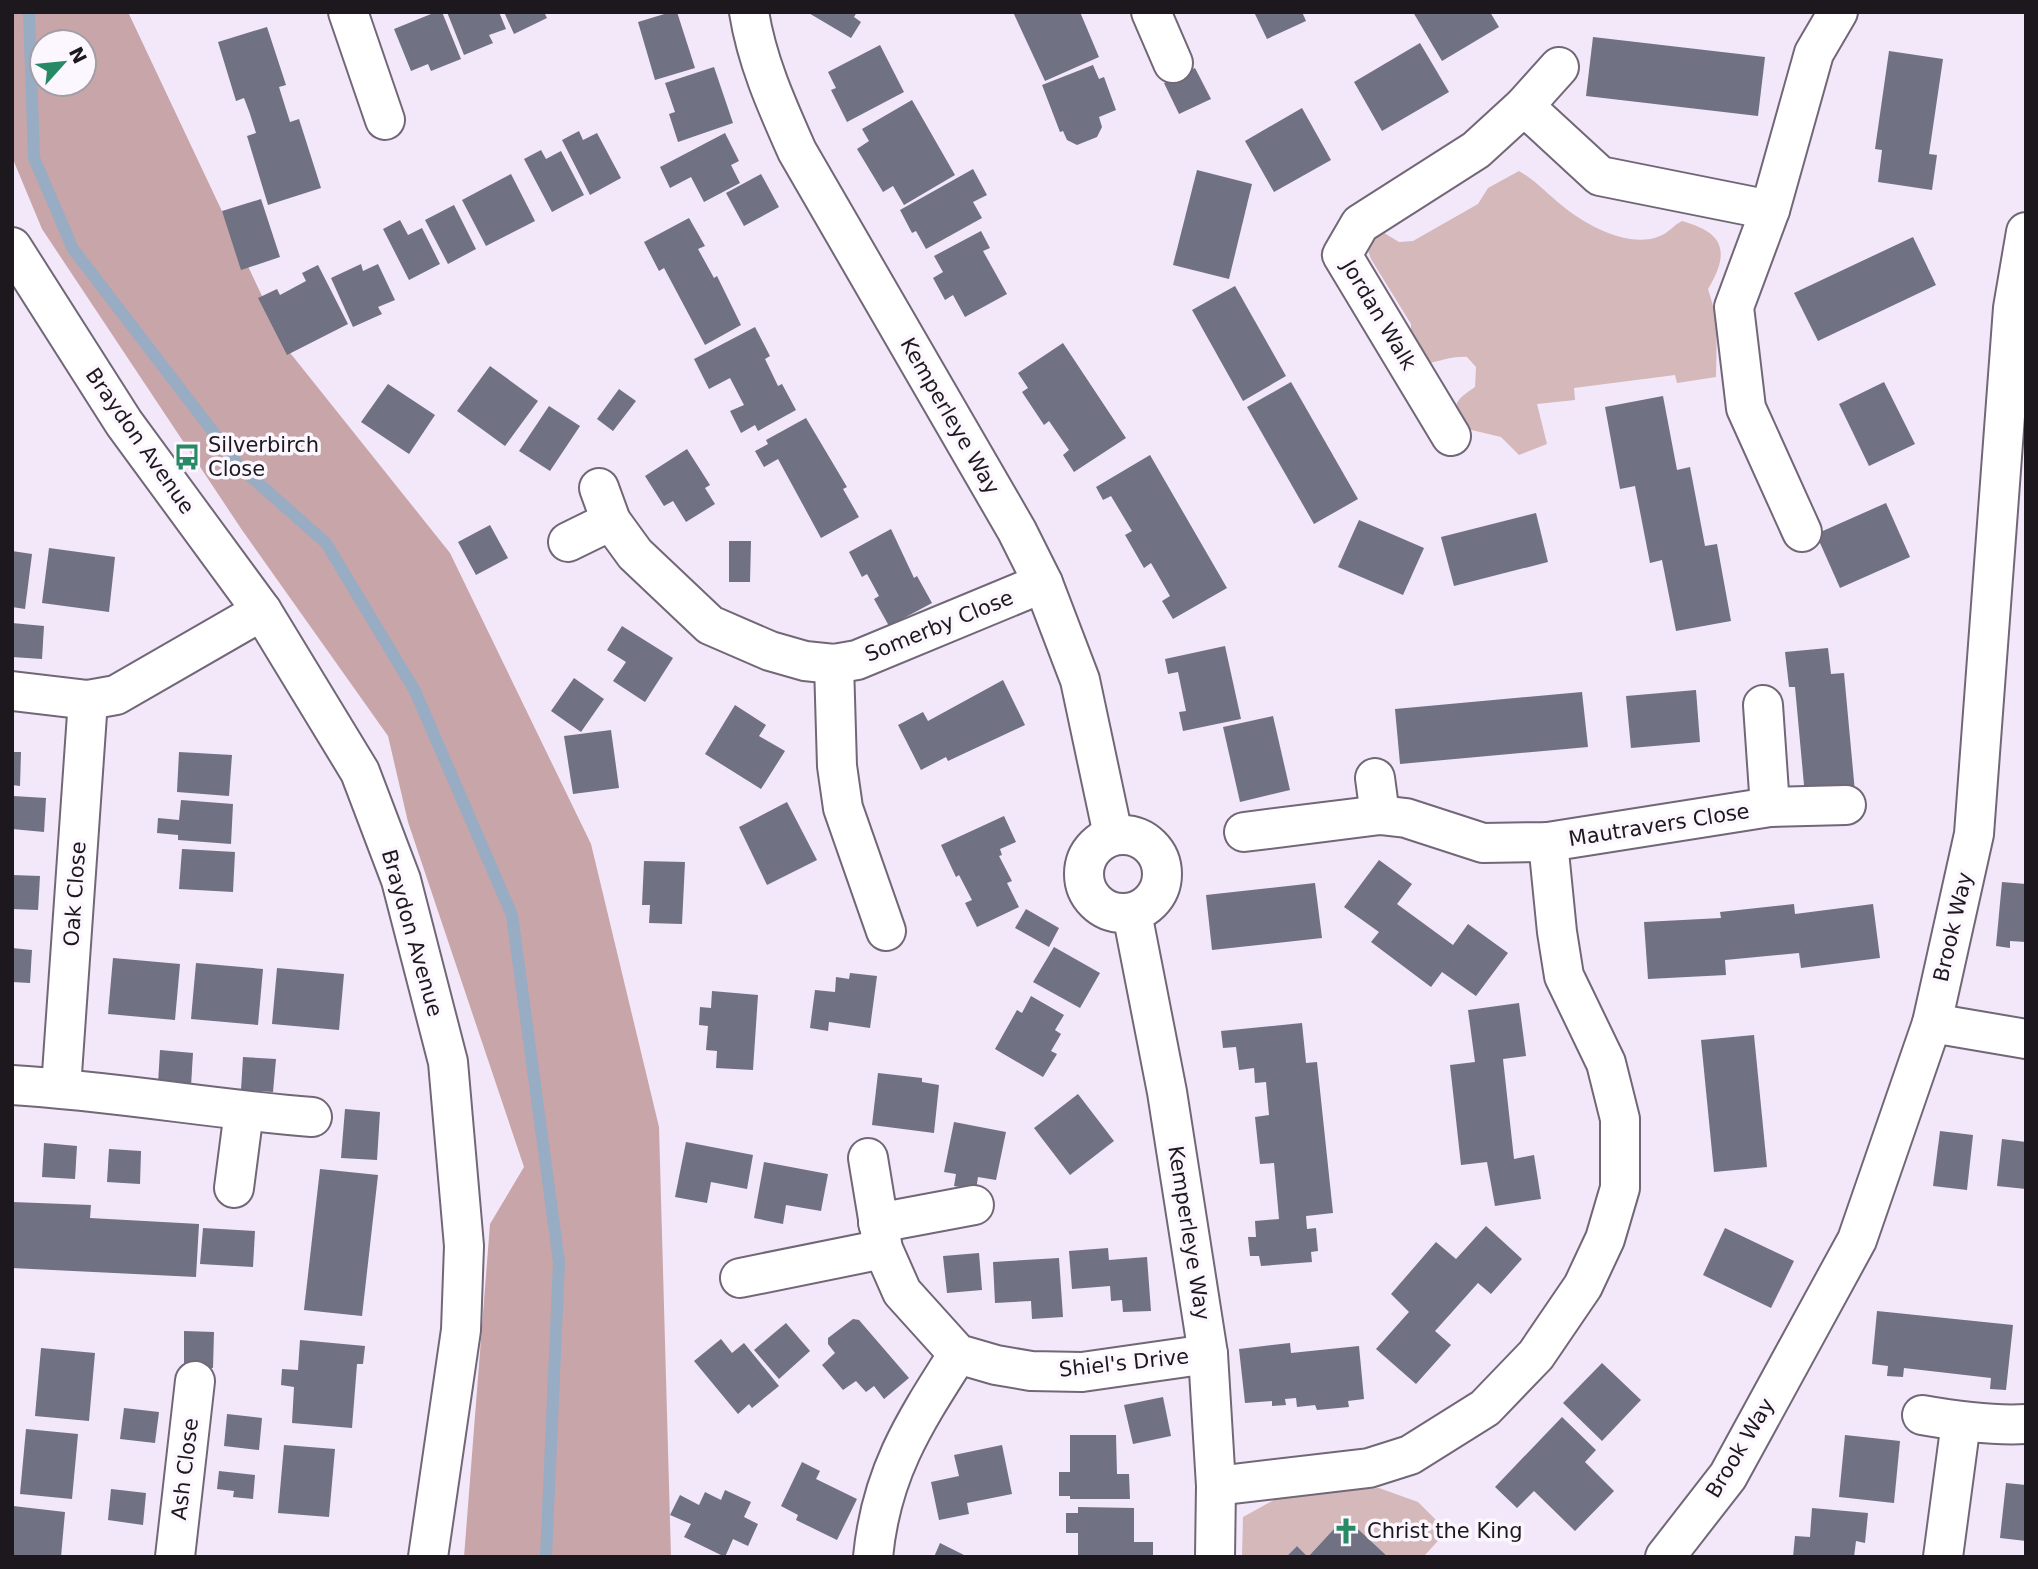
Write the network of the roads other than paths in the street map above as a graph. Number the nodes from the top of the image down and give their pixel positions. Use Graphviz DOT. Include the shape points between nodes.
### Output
graph roads {
  1 [pos="348,12"];
  2 [pos="749,12"];
  3 [pos="1151,12"];
  4 [pos="1838,12"];
  5 [pos="1173,63"];
  6 [pos="1559,67"];
  7 [pos="1524,106"];
  8 [pos="385,120"];
  9 [pos="1770,209"];
  10 [pos="2026,232"];
  11 [pos="12,247"];
  12 [pos="2019,308"];
  13 [pos="1451,436"];
  14 [pos="1802,532"];
  15 [pos="568,542"];
  16 [pos="1043,583"];
  17 [pos="262,611"];
  18 [pos="834,664"];
  19 [pos="12,691"];
  20 [pos="88,700"];
  21 [pos="1763,705"];
  22 [pos="1375,778"];
  23 [pos="1846,805"];
  24 [pos="1770,807"];
  25 [pos="1380,815"];
  26 [pos="1244,832"];
  27 [pos="1113,835"];
  28 [pos="1548,842"];
  29 [pos="1132,913"];
  30 [pos="886,931"];
  31 [pos="1932,1023"];
  32 [pos="2026,1039"];
  33 [pos="12,1085"];
  34 [pos="61,1088"];
  35 [pos="244,1111"];
  36 [pos="312,1117"];
  37 [pos="867,1158"];
  38 [pos="234,1188"];
  39 [pos="974,1205"];
  40 [pos="880,1236"];
  41 [pos="740,1278"];
  42 [pos="958,1354"];
  43 [pos="1208,1354"];
  44 [pos="195,1381"];
  45 [pos="1922,1415"];
  46 [pos="1961,1422"];
  47 [pos="2026,1424"];
  48 [pos="1216,1486"];
  49 [pos="175,1557"];
  50 [pos="428,1557"];
  51 [pos="873,1557"];
  52 [pos="1215,1557"];
  53 [pos="1665,1557"];
  54 [pos="1943,1557"];
  1 -- 8 [label="street"];
  2 -- 16 [label="street, Kemperleye Way" via="770,93 797,151"];
  3 -- 5 [label="street"];
  4 -- 9 [label="street" via="1814,53"];
  6 -- 7 [label="street, Jordan Walk"];
  7 -- 9 [label="street" via="1600,176"];
  7 -- 13 [label="street, Jordan Walk" via="1476,150 1360,224 1342,255"];
  9 -- 14 [label="street" via="1734,307 1746,408"];
  10 -- 12 [label="street, Brook Way"];
  11 -- 17 [label="street, Braydon Avenue" via="124,423"];
  12 -- 31 [label="street, Brook Way" via="1974,834"];
  15 -- 18 [label="street, Somerby Close" via="605,505 635,554 710,625 769,651"];
  16 -- 18 [label="street, Somerby Close" via="857,660"];
  16 -- 27 [label="street, Kemperleye Way" via="1080,680"];
  17 -- 20 [label="street" via="116,695"];
  17 -- 50 [label="street, Braydon Avenue" via="360,772 401,880 448,1062 464,1246 461,1331"];
  18 -- 30 [label="street" via="837,766 844,808"];
  19 -- 20 [label="street"];
  20 -- 34 [label="street, Oak Close"];
  21 -- 24 [label="street, Mautravers Close"];
  22 -- 25 [label="street"];
  23 -- 24 [label="street, Mautravers Close"];
  24 -- 28 [label="street, Mautravers Close"];
  25 -- 26 [label="street, Mautravers Close"];
  25 -- 28 [label="street, Mautravers Close" via="1406,818 1483,844"];
  27 -- 29 [label="street" via="1088,853 1084,883 1090,897 1102,907"];
  27 -- 29 [label="street" via="1129,834 1143,840 1155,850 1161,864 1162,880 1156,895"];
  28 -- 48 [label="street, Mautravers Close" via="1564,976 1606,1063 1620,1118 1620,1188 1605,1239 1583,1286 1536,1356 1485,1408 1410,1455 1368,1468"];
  29 -- 43 [label="street, Kemperleye Way" via="1167,1092"];
  31 -- 32 [label="street"];
  31 -- 53 [label="street, Brook Way" via="1857,1240 1728,1476"];
  33 -- 34 [label="street"];
  34 -- 35 [label="street"];
  35 -- 36 [label="street"];
  35 -- 38 [label="street"];
  37 -- 40 [label="street"];
  39 -- 40 [label="street"];
  40 -- 41 [label="street"];
  40 -- 42 [label="street" via="902,1292"];
  42 -- 43 [label="street, Shiel's Drive" via="1031,1371 1082,1372"];
  42 -- 51 [label="street" via="910,1430 895,1464 875,1531"];
  43 -- 48 [label="street, Kemperleye Way"];
  44 -- 49 [label="street, Ash Close"];
  45 -- 46 [label="street"];
  46 -- 47 [label="street"];
  46 -- 54 [label="street"];
  48 -- 52 [label="street, Kemperleye Way"];
}
